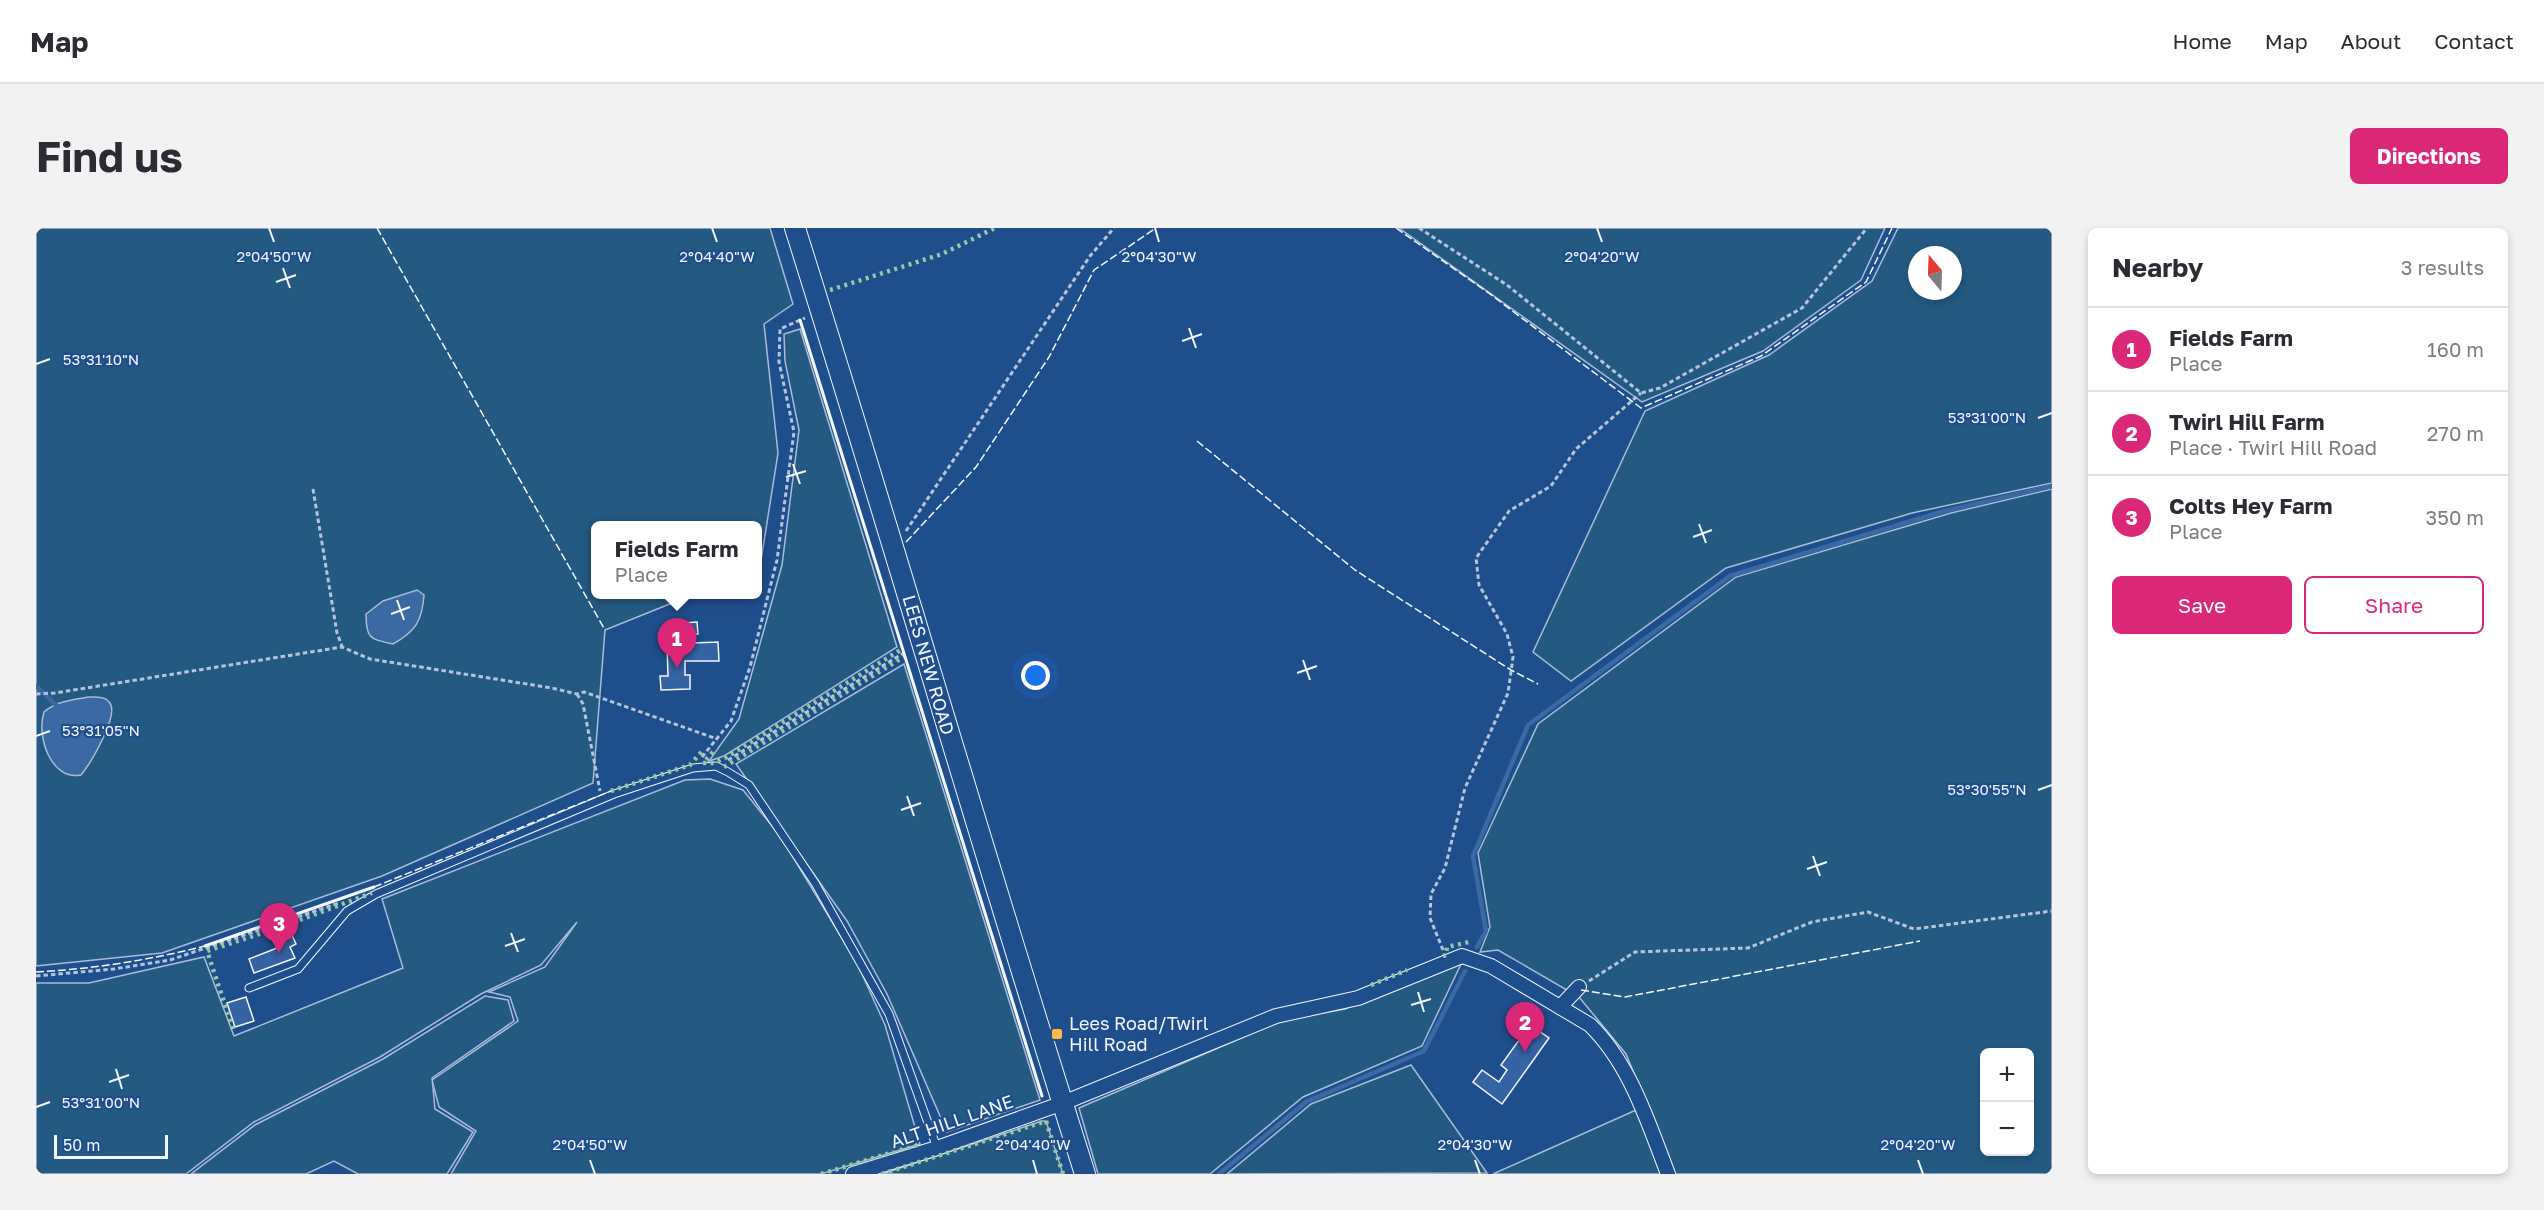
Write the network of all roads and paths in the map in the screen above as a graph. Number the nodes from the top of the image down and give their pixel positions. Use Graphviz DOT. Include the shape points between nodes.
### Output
graph roads {
  1 [pos="795,228"];
  2 [pos="1114,228"];
  3 [pos="1419,228"];
  4 [pos="1867,228"];
  5 [pos="821,312"];
  6 [pos="1641,393"];
  7 [pos="313,489"];
  8 [pos="895,548"];
  9 [pos="920,643"];
  10 [pos="342,647"];
  11 [pos="36,694"];
  12 [pos="577,694"];
  13 [pos="717,739"];
  14 [pos="716,766"];
  15 [pos="693,768"];
  16 [pos="603,798"];
  17 [pos="347,899"];
  18 [pos="2052,911"];
  19 [pos="1448,960"];
  20 [pos="36,976"];
  21 [pos="1579,987"];
  22 [pos="249,988"];
  23 [pos="1560,1006"];
  24 [pos="1063,1103"];
  25 [pos="937,1148"];
  26 [pos="853,1174"];
  27 [pos="1085,1174"];
  28 [pos="1668,1174"];
  1 -- 5 [label="main road, LEES NEW ROAD"];
  2 -- 8 [label="path" via="1083,265"];
  3 -- 6 [label="path" via="1507,285"];
  4 -- 6 [label="path" via="1802,308 1660,388"];
  5 -- 8 [label="main road, LEES NEW ROAD"];
  5 -- 13 [label="path" via="780,328 779,362 794,432 785,515 750,667 731,721"];
  6 -- 19 [label="path" via="1576,449 1551,486 1509,511 1476,558 1479,585 1506,634 1513,657 1508,693 1465,788 1445,868 1431,894 1430,918"];
  7 -- 10 [label="path"];
  8 -- 9 [label="main road, LEES NEW ROAD"];
  9 -- 14 [label="path"];
  9 -- 24 [label="main road, LEES NEW ROAD"];
  10 -- 11 [label="path"];
  10 -- 12 [label="path" via="370,659"];
  12 -- 13 [label="path" via="584,692"];
  12 -- 16 [label="path" via="583,704"];
  13 -- 15 [label="path"];
  14 -- 15 [label="lane"];
  14 -- 25 [label="lane" via="749,785 815,883 889,1014"];
  15 -- 16 [label="lane"];
  16 -- 22 [label="lane" via="376,894 347,911 298,969"];
  17 -- 20 [label="path" via="170,960"];
  18 -- 21 [label="path" via="1914,929 1868,912 1812,922 1748,948 1635,952"];
  19 -- 23 [label="street" via="1462,956 1491,966"];
  19 -- 24 [label="street, ALT HILL LANE" via="1359,998 1276,1016"];
  21 -- 23 [label="street"];
  23 -- 28 [label="street" via="1602,1036 1622,1063"];
  24 -- 25 [label="street, ALT HILL LANE"];
  24 -- 27 [label="main road, LEES NEW ROAD"];
  25 -- 26 [label="street, ALT HILL LANE"];
}
